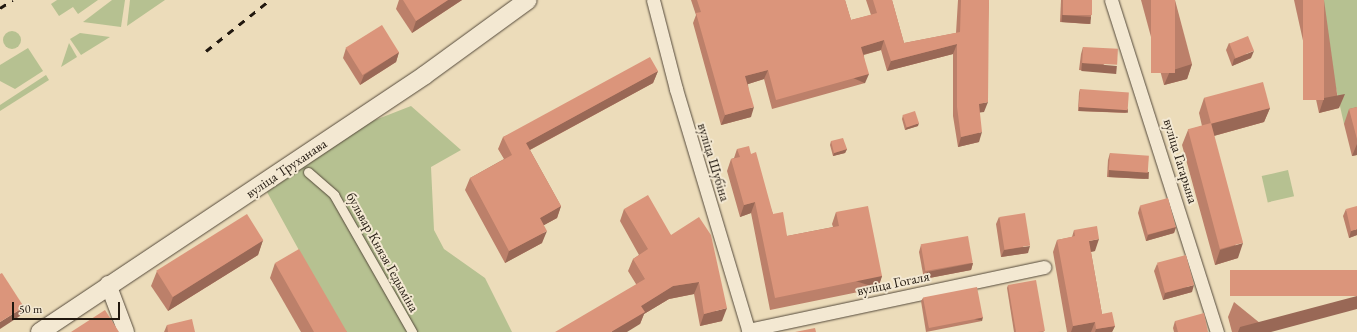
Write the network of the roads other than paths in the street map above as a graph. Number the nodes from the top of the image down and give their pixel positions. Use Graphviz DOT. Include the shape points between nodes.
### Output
graph roads {
  1 [pos="528,0"];
  2 [pos="653,0"];
  3 [pos="1111,0"];
  4 [pos="308,172"];
  5 [pos="1044,267"];
  6 [pos="108,284"];
  7 [pos="749,331"];
  8 [pos="40,332"];
  9 [pos="126,332"];
  10 [pos="412,332"];
  11 [pos="1217,332"];
  1 -- 6 [label="main road, вуліца Труханава" via="264,184"];
  2 -- 7 [label="street, вуліца Шубіна" via="676,89"];
  3 -- 11 [label="street, вуліца Гагарына"];
  4 -- 10 [label="street, бульвар Князя Гедыміна" via="334,195"];
  5 -- 7 [label="street, вуліца Гогаля"];
  6 -- 8 [label="main road, вуліца Труханава"];
  6 -- 9 [label="street"];
}
